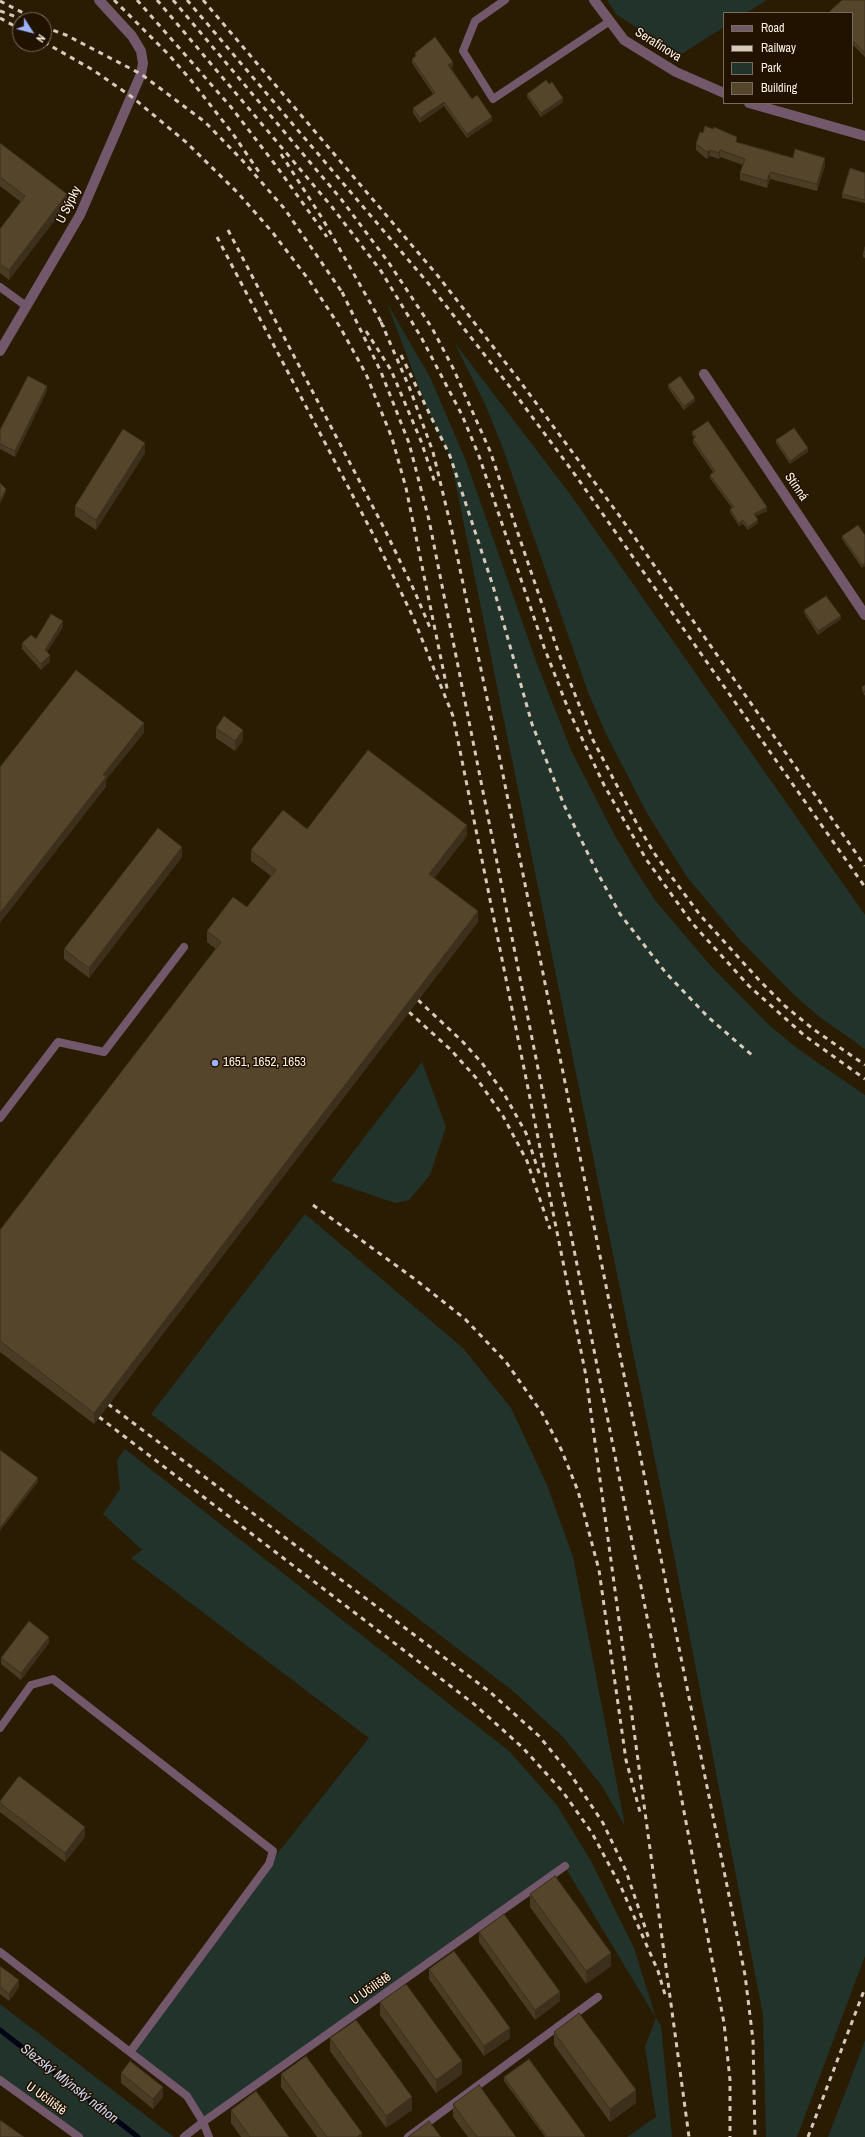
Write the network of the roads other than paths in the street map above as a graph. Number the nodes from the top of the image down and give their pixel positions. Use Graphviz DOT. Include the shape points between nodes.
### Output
graph roads {
  1 [pos="99,0"];
  2 [pos="504,0"];
  3 [pos="594,0"];
  4 [pos="610,21"];
  5 [pos="723,93"];
  6 [pos="753,104"];
  7 [pos="865,136"];
  8 [pos="0,287"];
  9 [pos="26,306"];
  10 [pos="0,350"];
  11 [pos="704,374"];
  12 [pos="865,615"];
  13 [pos="184,947"];
  14 [pos="0,1118"];
  15 [pos="0,1728"];
  16 [pos="566,1866"];
  17 [pos="0,1952"];
  18 [pos="598,1997"];
  19 [pos="130,2052"];
  20 [pos="0,2080"];
  21 [pos="203,2122"];
  22 [pos="79,2137"];
  23 [pos="184,2137"];
  24 [pos="209,2137"];
  25 [pos="408,2137"];
  1 -- 9 [label="street, U Sýpky" via="132,36 141,51 141,74 80,216"];
  2 -- 4 [label="lane" via="475,20 463,51 493,99"];
  3 -- 4 [label="street, Serafinova"];
  4 -- 5 [label="street, Serafinova" via="624,40 676,72"];
  6 -- 7 [label="street"];
  8 -- 9 [label="lane"];
  9 -- 10 [label="street, U Sýpky"];
  11 -- 12 [label="street, Stinná"];
  13 -- 14 [label="lane" via="104,1052 58,1042"];
  15 -- 19 [label="lane" via="31,1685 53,1679 273,1851 269,1864"];
  16 -- 21 [label="lane, U Učiliště"];
  17 -- 19 [label="lane"];
  18 -- 25 [label="lane"];
  19 -- 21 [label="lane" via="187,2096"];
  20 -- 22 [label="lane, U Učiliště"];
  21 -- 23 [label="lane, U Učiliště"];
  21 -- 24 [label="lane"];
}
